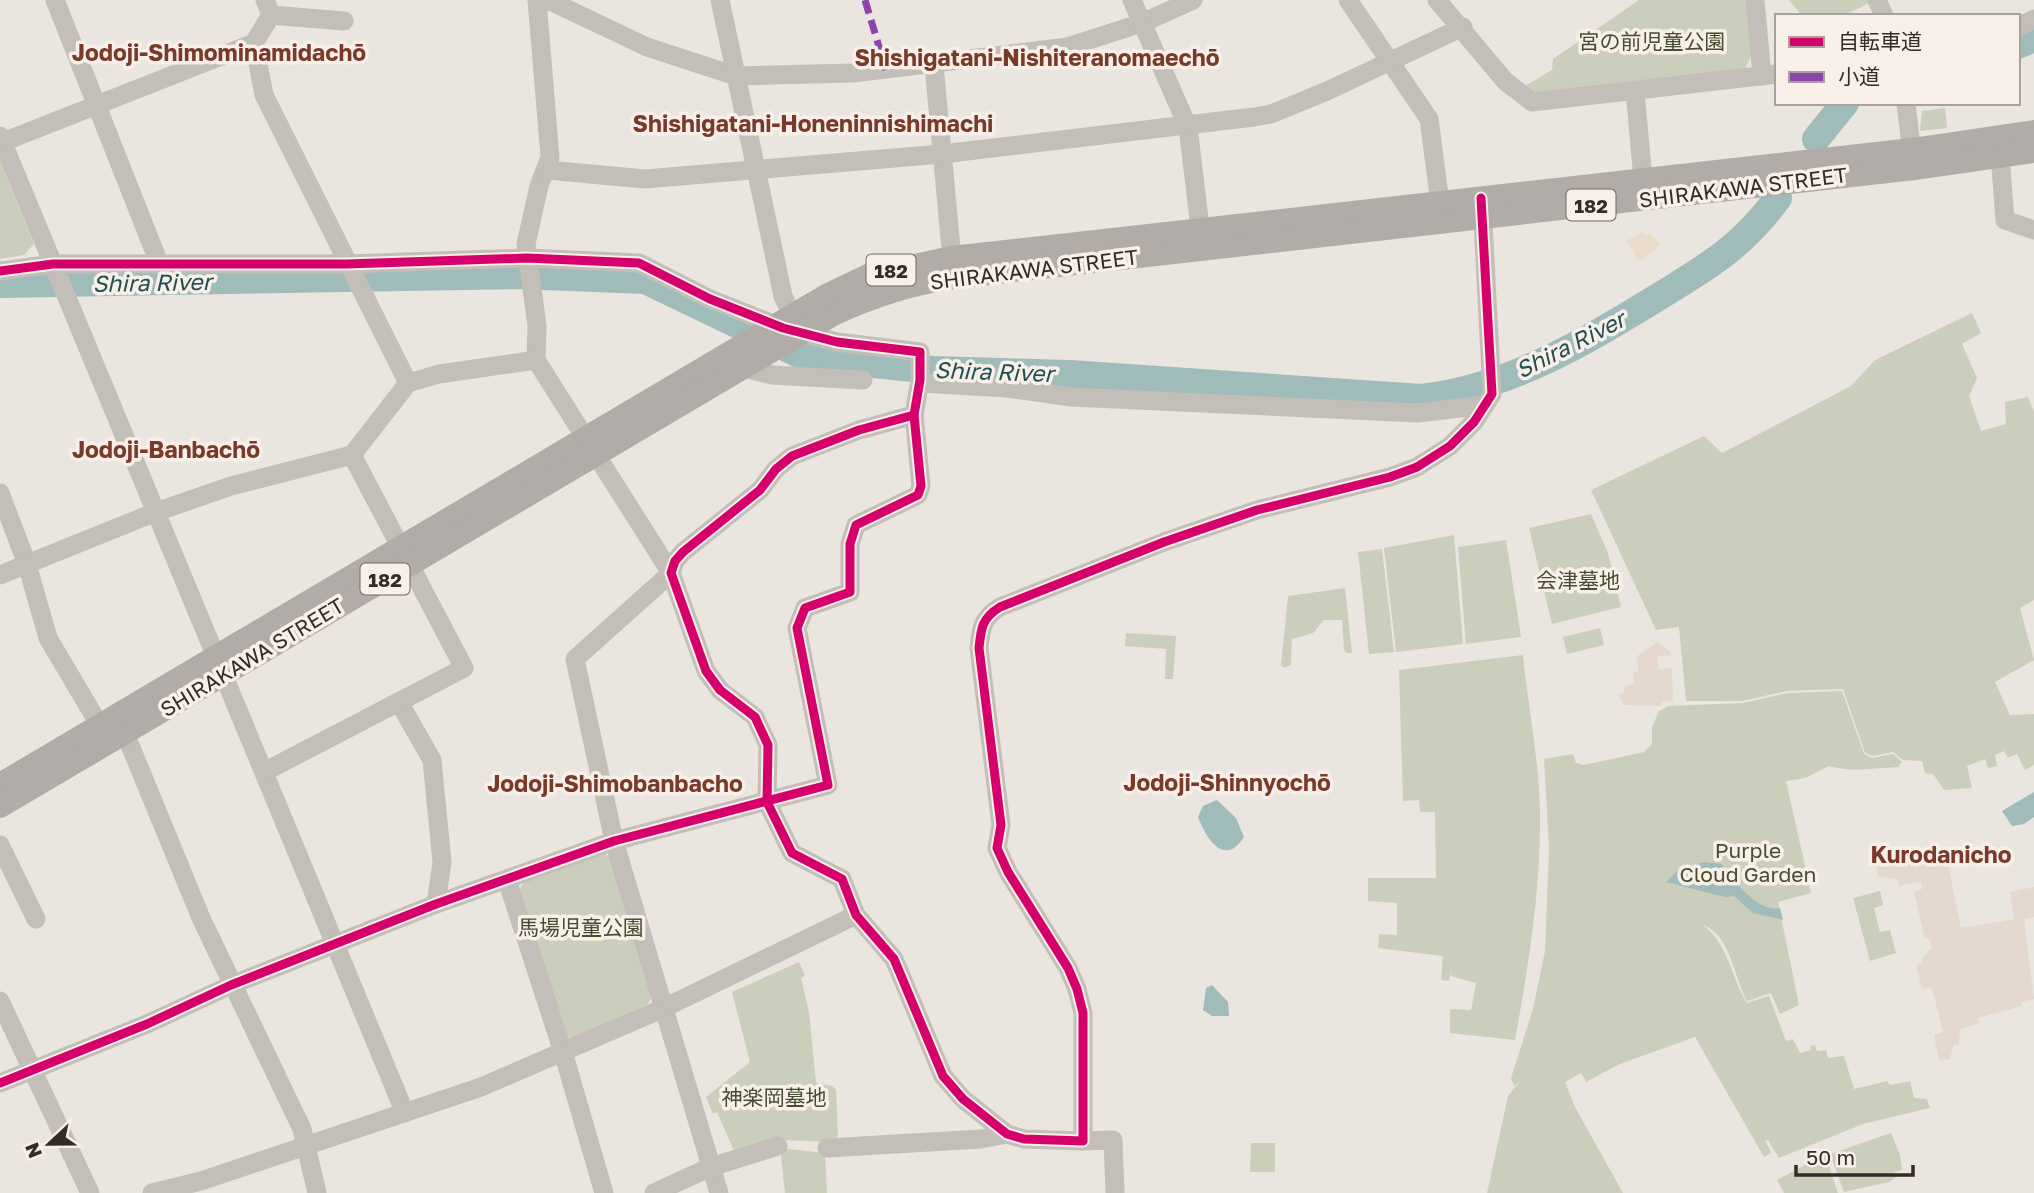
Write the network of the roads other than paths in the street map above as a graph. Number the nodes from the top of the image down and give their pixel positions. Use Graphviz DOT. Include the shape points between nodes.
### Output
graph roads {
  1 [pos="55,0"];
  2 [pos="537,0"];
  3 [pos="548,0"];
  4 [pos="720,0"];
  5 [pos="1132,0"];
  6 [pos="1193,0"];
  7 [pos="1348,0"];
  8 [pos="1437,0"];
  9 [pos="1755,0"];
  10 [pos="268,8"];
  11 [pos="345,21"];
  12 [pos="1142,23"];
  13 [pos="1463,27"];
  14 [pos="254,43"];
  15 [pos="1392,62"];
  16 [pos="934,65"];
  17 [pos="1770,75"];
  18 [pos="736,76"];
  19 [pos="1635,92"];
  20 [pos="97,105"];
  21 [pos="1906,105"];
  22 [pos="1188,127"];
  23 [pos="2034,132"];
  24 [pos="1,139"];
  25 [pos="1999,147"];
  26 [pos="2034,151"];
  27 [pos="942,154"];
  28 [pos="1913,159"];
  29 [pos="547,170"];
  30 [pos="756,170"];
  31 [pos="1644,188"];
  32 [pos="1440,203"];
  33 [pos="1482,208"];
  34 [pos="2034,230"];
  35 [pos="1202,239"];
  36 [pos="159,263"];
  37 [pos="55,268"];
  38 [pos="953,268"];
  39 [pos="0,271"];
  40 [pos="529,271"];
  41 [pos="352,274"];
  42 [pos="778,334"];
  43 [pos="536,360"];
  44 [pos="743,368"];
  45 [pos="863,380"];
  46 [pos="920,382"];
  47 [pos="408,383"];
  48 [pos="1489,392"];
  49 [pos="914,415"];
  50 [pos="592,445"];
  51 [pos="352,455"];
  52 [pos="0,493"];
  53 [pos="156,512"];
  54 [pos="405,555"];
  55 [pos="27,564"];
  56 [pos="671,573"];
  57 [pos="0,575"];
  58 [pos="219,666"];
  59 [pos="400,704"];
  60 [pos="100,726"];
  61 [pos="125,733"];
  62 [pos="264,772"];
  63 [pos="0,785"];
  64 [pos="768,802"];
  65 [pos="0,806"];
  66 [pos="614,841"];
  67 [pos="0,845"];
  68 [pos="506,880"];
  69 [pos="436,904"];
  70 [pos="856,915"];
  71 [pos="37,919"];
  72 [pos="335,943"];
  73 [pos="231,985"];
  74 [pos="0,1000"];
  75 [pos="664,1008"];
  76 [pos="563,1052"];
  77 [pos="32,1069"];
  78 [pos="0,1083"];
  79 [pos="405,1113"];
  80 [pos="1007,1134"];
  81 [pos="1083,1141"];
  82 [pos="306,1146"];
  83 [pos="778,1146"];
  84 [pos="827,1148"];
  85 [pos="711,1167"];
  86 [pos="203,1187"];
  87 [pos="90,1193"];
  88 [pos="152,1193"];
  89 [pos="317,1193"];
  90 [pos="604,1193"];
  91 [pos="654,1193"];
  92 [pos="719,1193"];
  93 [pos="1115,1193"];
  1 -- 20 [label="street"];
  2 -- 29 [label="street" via="547,94"];
  3 -- 18 [label="street" via="647,47"];
  4 -- 18 [label="street"];
  5 -- 12 [label="street"];
  6 -- 12 [label="street"];
  7 -- 15 [label="street"];
  8 -- 13 [label="street"];
  9 -- 17 [label="street"];
  10 -- 11 [label="street"];
  10 -- 14 [label="street"];
  12 -- 16 [label="street" via="1067,47"];
  12 -- 22 [label="street"];
  13 -- 15 [label="street"];
  13 -- 19 [label="street" via="1506,81 1532,102"];
  14 -- 20 [label="street"];
  14 -- 41 [label="street" via="264,95"];
  15 -- 22 [label="street" via="1271,114"];
  15 -- 32 [label="street" via="1429,119"];
  16 -- 18 [label="street"];
  16 -- 27 [label="street"];
  17 -- 19 [label="street"];
  18 -- 30 [label="street"];
  19 -- 31 [label="street"];
  20 -- 24 [label="street"];
  20 -- 36 [label="street"];
  21 -- 28 [label="street"];
  22 -- 27 [label="street"];
  22 -- 35 [label="street"];
  23 -- 25 [label="main road, SHIRAKAWA STREET / 182"];
  24 -- 37 [label="street"];
  25 -- 26 [label="main road, SHIRAKAWA STREET / 182"];
  25 -- 28 [label="main road, SHIRAKAWA STREET / 182"];
  25 -- 34 [label="street" via="2005,220"];
  27 -- 30 [label="street"];
  27 -- 38 [label="street"];
  28 -- 31 [label="main road, SHIRAKAWA STREET / 182"];
  29 -- 30 [label="street" via="645,179"];
  29 -- 40 [label="street" via="526,244"];
  30 -- 42 [label="street" via="783,296"];
  31 -- 33 [label="main road, SHIRAKAWA STREET / 182"];
  32 -- 33 [label="main road, SHIRAKAWA STREET / 182"];
  32 -- 35 [label="main road, SHIRAKAWA STREET / 182"];
  33 -- 35 [label="main road, SHIRAKAWA STREET / 182"];
  33 -- 48 [label="street"];
  35 -- 38 [label="main road, SHIRAKAWA STREET / 182"];
  36 -- 37 [label="street"];
  36 -- 41 [label="street"];
  37 -- 39 [label="street"];
  37 -- 53 [label="street"];
  38 -- 42 [label="main road, SHIRAKAWA STREET / 182" via="868,276"];
  40 -- 41 [label="street"];
  40 -- 42 [label="street" via="639,264"];
  40 -- 43 [label="street" via="537,326"];
  41 -- 47 [label="street"];
  42 -- 44 [label="main road, SHIRAKAWA STREET / 182"];
  42 -- 46 [label="street" via="920,352"];
  42 -- 50 [label="main road, SHIRAKAWA STREET / 182"];
  43 -- 47 [label="street"];
  43 -- 50 [label="street"];
  44 -- 45 [label="street" via="772,375"];
  44 -- 50 [label="main road, SHIRAKAWA STREET / 182"];
  46 -- 48 [label="street" via="1071,397 1393,412 1444,412"];
  46 -- 49 [label="street"];
  47 -- 51 [label="street"];
  48 -- 81 [label="street" via="1463,434 1417,467 1276,504 1164,542 987,615 981,626 979,648 1001,825 997,848 1077,989 1083,1013"];
  49 -- 56 [label="street" via="792,456 760,490 683,552"];
  49 -- 64 [label="street" via="918,495 856,526 850,544 850,592 805,608 797,628 828,785"];
  50 -- 54 [label="main road, SHIRAKAWA STREET / 182"];
  50 -- 56 [label="street"];
  51 -- 53 [label="street" via="231,486"];
  51 -- 54 [label="street"];
  52 -- 55 [label="street"];
  53 -- 55 [label="street"];
  53 -- 58 [label="street"];
  54 -- 58 [label="main road, SHIRAKAWA STREET / 182"];
  54 -- 59 [label="street" via="464,668"];
  55 -- 57 [label="street"];
  55 -- 60 [label="street" via="48,638"];
  56 -- 64 [label="street" via="706,671 720,690 755,717 768,745"];
  56 -- 66 [label="street" via="575,659"];
  58 -- 60 [label="main road, SHIRAKAWA STREET / 182"];
  58 -- 61 [label="main road, SHIRAKAWA STREET / 182"];
  58 -- 62 [label="street"];
  59 -- 62 [label="street"];
  59 -- 69 [label="street" via="432,760 442,862"];
  60 -- 61 [label="street"];
  60 -- 63 [label="main road, SHIRAKAWA STREET / 182"];
  61 -- 65 [label="main road, SHIRAKAWA STREET / 182"];
  61 -- 73 [label="street"];
  62 -- 72 [label="street"];
  64 -- 66 [label="street"];
  64 -- 70 [label="street" via="792,853 842,878"];
  66 -- 68 [label="street"];
  66 -- 75 [label="street"];
  67 -- 71 [label="street"];
  68 -- 69 [label="street"];
  68 -- 76 [label="street"];
  69 -- 72 [label="street"];
  70 -- 75 [label="street"];
  70 -- 80 [label="street" via="894,959 943,1076 962,1099"];
  72 -- 73 [label="street"];
  72 -- 79 [label="street"];
  73 -- 77 [label="street"];
  73 -- 82 [label="street" via="302,1129"];
  74 -- 77 [label="street"];
  75 -- 76 [label="street"];
  75 -- 85 [label="street"];
  76 -- 79 [label="street"];
  76 -- 90 [label="street"];
  77 -- 78 [label="street"];
  77 -- 87 [label="street"];
  79 -- 82 [label="street"];
  80 -- 81 [label="street"];
  80 -- 84 [label="street"];
  81 -- 93 [label="street" via="1113,1140"];
  82 -- 86 [label="street"];
  82 -- 89 [label="street"];
  83 -- 85 [label="street"];
  85 -- 91 [label="street"];
  85 -- 92 [label="street"];
  86 -- 88 [label="street"];
}
